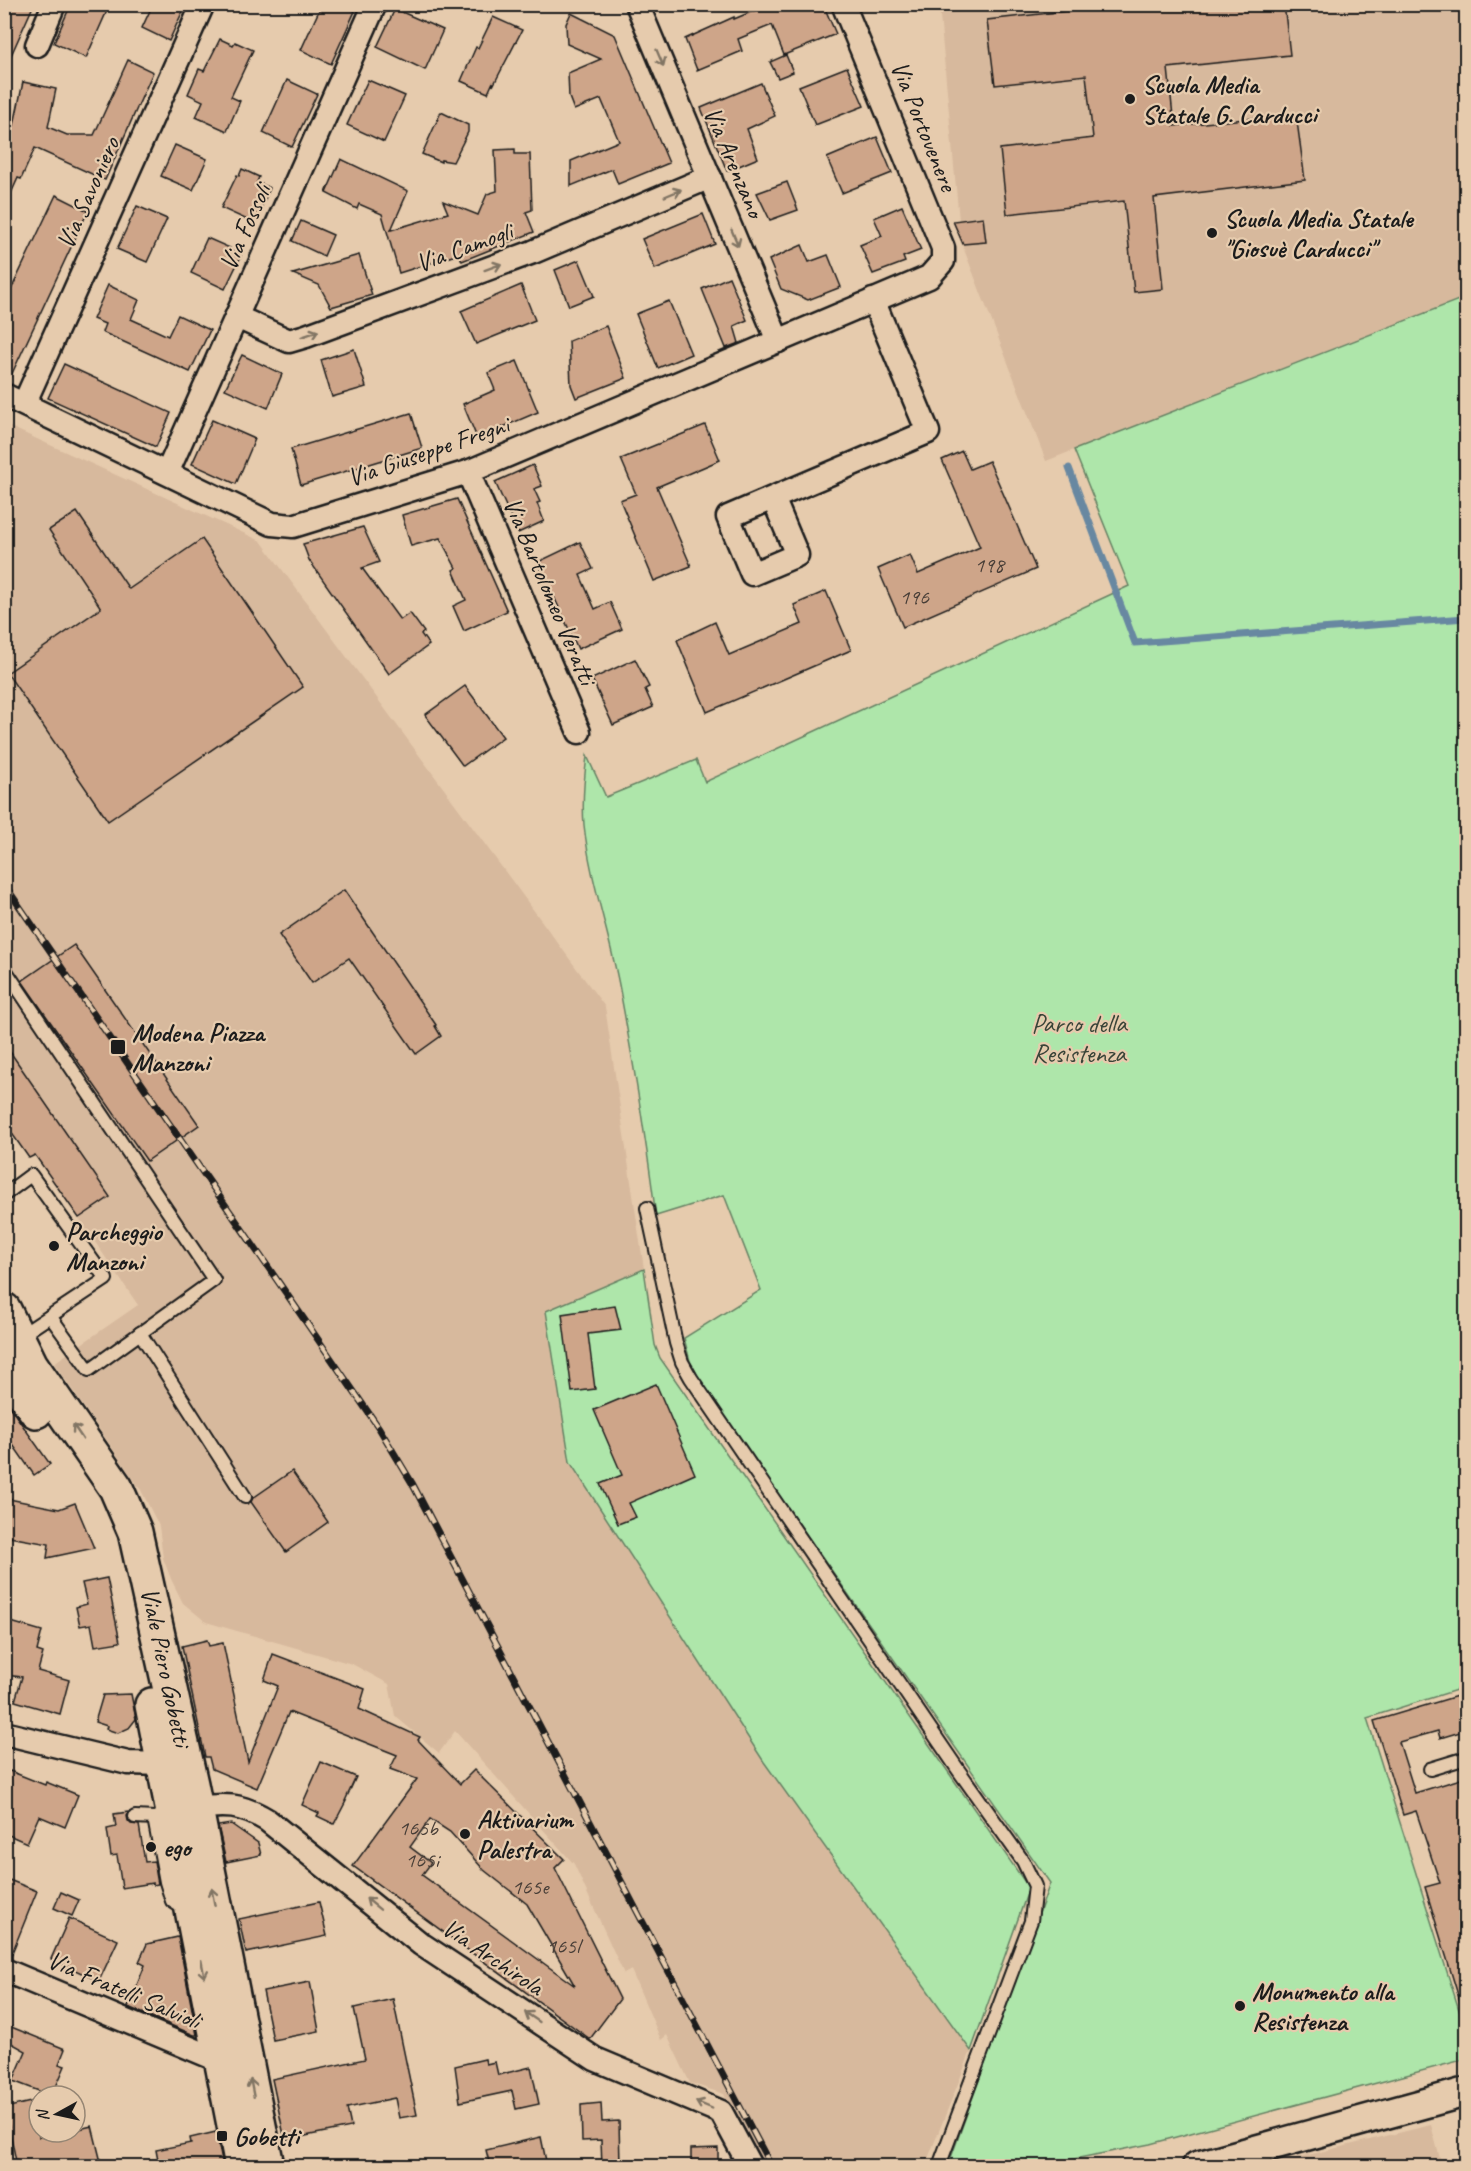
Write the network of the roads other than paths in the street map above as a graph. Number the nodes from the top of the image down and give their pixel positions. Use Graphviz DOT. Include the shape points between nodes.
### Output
graph roads {
  1 [pos="54,4"];
  2 [pos="203,4"];
  3 [pos="375,4"];
  4 [pos="637,4"];
  5 [pos="843,4"];
  6 [pos="37,45"];
  7 [pos="710,177"];
  8 [pos="937,270"];
  9 [pos="873,300"];
  10 [pos="237,317"];
  11 [pos="778,341"];
  12 [pos="14,400"];
  13 [pos="468,472"];
  14 [pos="167,473"];
  15 [pos="773,498"];
  16 [pos="579,732"];
  17 [pos="4,968"];
  18 [pos="4,1194"];
  19 [pos="647,1208"];
  20 [pos="50,1316"];
  21 [pos="12,1324"];
  22 [pos="140,1333"];
  23 [pos="4,1366"];
  24 [pos="245,1497"];
  25 [pos="4,1733"];
  26 [pos="1467,1758"];
  27 [pos="162,1764"];
  28 [pos="1430,1769"];
  29 [pos="174,1813"];
  30 [pos="135,1817"];
  31 [pos="4,1970"];
  32 [pos="233,2058"];
  33 [pos="1467,2092"];
  34 [pos="242,2166"];
  35 [pos="267,2166"];
  36 [pos="750,2166"];
  37 [pos="939,2166"];
  38 [pos="1197,2166"];
  1 -- 6 [label="street"];
  2 -- 12 [label="street, Via Savoniero"];
  3 -- 10 [label="street, Via Fossoli"];
  4 -- 7 [label="street, Via Arenzano, one-way"];
  5 -- 8 [label="street, Via Portovenere" via="943,248 943,261"];
  10 -- 7 [label="street, Via Camogli, one-way" via="289,341 306,336 533,252"];
  7 -- 11 [label="street, Via Arenzano, one-way"];
  8 -- 9 [label="street, Via Giuseppe Fregni"];
  9 -- 11 [label="street, Via Giuseppe Fregni"];
  9 -- 15 [label="street" via="928,432"];
  10 -- 14 [label="street, Via Fossoli"];
  11 -- 13 [label="street, Via Giuseppe Fregni"];
  12 -- 14 [label="street, Via Giuseppe Fregni"];
  13 -- 14 [label="street, Via Giuseppe Fregni" via="293,526 272,524"];
  13 -- 16 [label="street, Via Bartolomeo Veratti"];
  17 -- 22 [label="lane" via="214,1280"];
  18 -- 20 [label="lane" via="31,1175 105,1279"];
  19 -- 37 [label="lane" via="675,1343 691,1378 1023,1861 1035,1887 1031,1921"];
  20 -- 21 [label="lane"];
  20 -- 22 [label="lane" via="89,1370"];
  29 -- 21 [label="main road, Viale Piero Gobetti, one-way" via="135,1532 116,1488 31,1365"];
  22 -- 24 [label="lane"];
  23 -- 27 [label="main road, Viale Piero Gobetti" via="104,1507 118,1541 130,1584"];
  25 -- 27 [label="street" via="128,1763"];
  26 -- 28 [label="lane"];
  27 -- 29 [label="main road, Viale Piero Gobetti"];
  29 -- 30 [label="lane"];
  32 -- 29 [label="main road, Viale Piero Gobetti, one-way"];
  29 -- 32 [label="main road, Viale Piero Gobetti, one-way" via="192,1914"];
  36 -- 29 [label="street, Via Archirola, one-way" via="721,2112 595,2060 422,1944 267,1820 234,1805"];
  31 -- 32 [label="street, Via Fratelli Salvioli"];
  32 -- 34 [label="main road, Viale Piero Gobetti"];
  35 -- 32 [label="main road, Viale Piero Gobetti, one-way"];
  33 -- 38 [label="street"];
}
